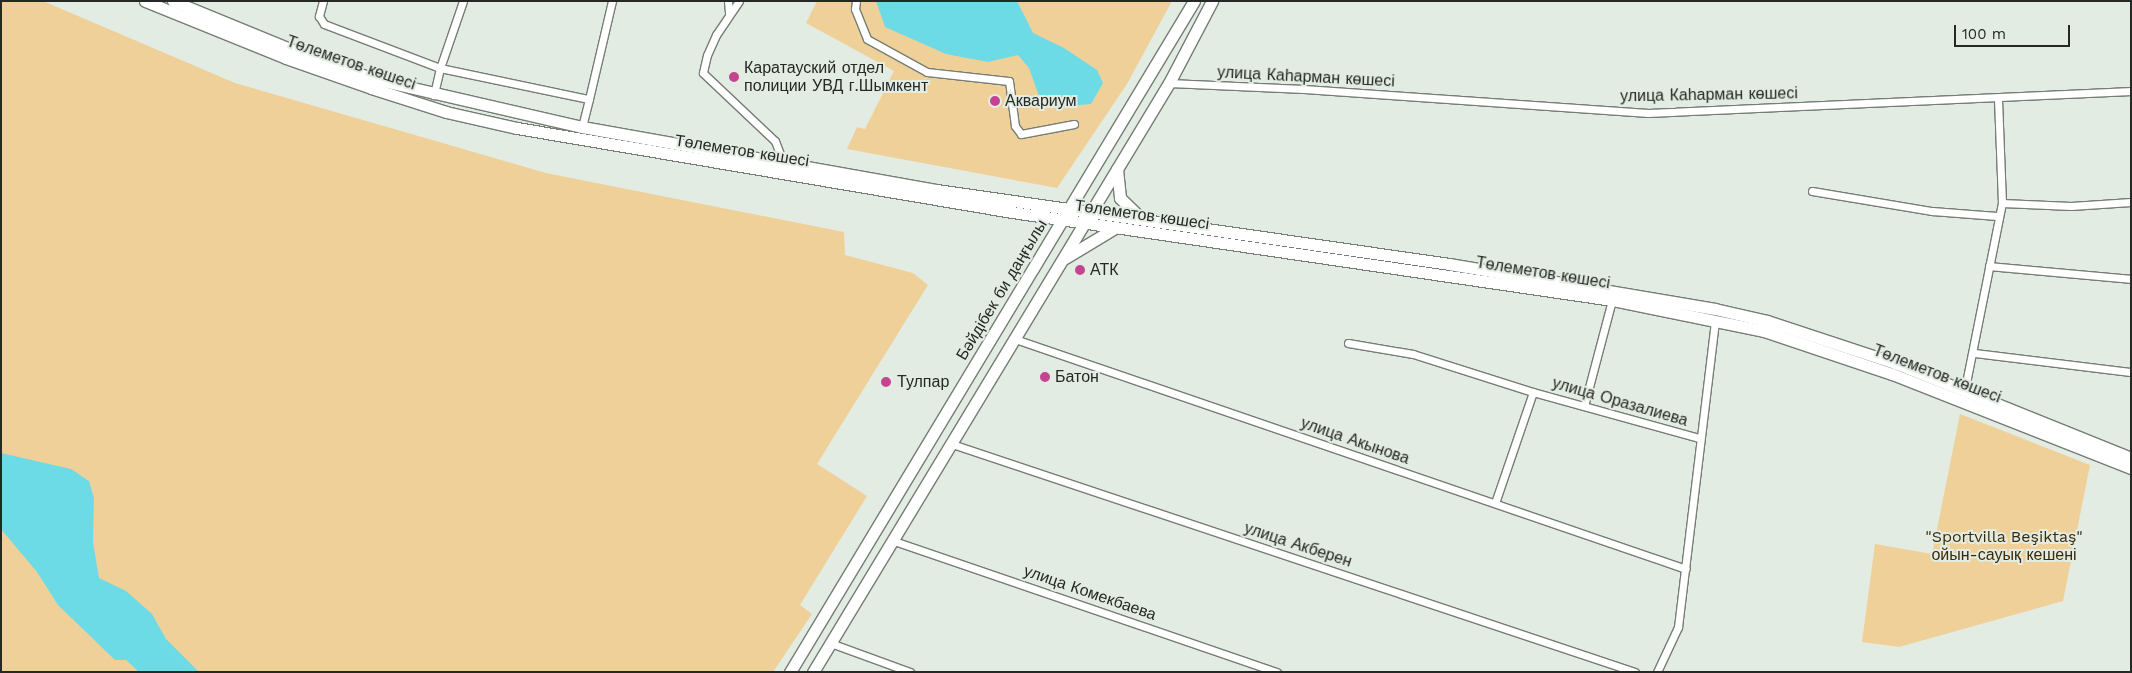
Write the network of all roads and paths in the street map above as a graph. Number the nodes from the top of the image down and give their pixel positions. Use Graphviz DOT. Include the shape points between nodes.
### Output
graph roads {
  1 [pos="145,1"];
  2 [pos="173,1"];
  3 [pos="323,1"];
  4 [pos="463,1"];
  5 [pos="612,1"];
  6 [pos="728,1"];
  7 [pos="739,1"];
  8 [pos="856,1"];
  9 [pos="1194,1"];
  10 [pos="1212,1"];
  11 [pos="729,13"];
  12 [pos="440,68"];
  13 [pos="1169,83"];
  14 [pos="2131,91"];
  15 [pos="434,95"];
  16 [pos="1998,98"];
  17 [pos="589,100"];
  18 [pos="1074,124"];
  19 [pos="582,127"];
  20 [pos="785,165"];
  21 [pos="1118,167"];
  22 [pos="1812,191"];
  23 [pos="2131,202"];
  24 [pos="2002,203"];
  25 [pos="1069,208"];
  26 [pos="1091,211"];
  27 [pos="1997,216"];
  28 [pos="1141,218"];
  29 [pos="1062,220"];
  30 [pos="1084,223"];
  31 [pos="1115,227"];
  32 [pos="1061,261"];
  33 [pos="1989,266"];
  34 [pos="2131,279"];
  35 [pos="1612,300"];
  36 [pos="1714,320"];
  37 [pos="1016,339"];
  38 [pos="1348,343"];
  39 [pos="1974,353"];
  40 [pos="2131,372"];
  41 [pos="962,389"];
  42 [pos="1533,392"];
  43 [pos="1963,395"];
  44 [pos="980,398"];
  45 [pos="1584,406"];
  46 [pos="1699,438"];
  47 [pos="952,444"];
  48 [pos="2131,458"];
  49 [pos="2131,468"];
  50 [pos="1496,503"];
  51 [pos="894,541"];
  52 [pos="1686,568"];
  53 [pos="832,644"];
  54 [pos="790,672"];
  55 [pos="813,672"];
  56 [pos="910,672"];
  57 [pos="1277,672"];
  58 [pos="1635,672"];
  59 [pos="1657,672"];
  1 -- 29 [label="main road, Төлеметов көшесі" via="286,58 371,88 473,118 605,145"];
  2 -- 15 [label="main road, Төлеметов көшесі" via="308,56"];
  3 -- 12 [label="street" via="319,16 324,24"];
  4 -- 12 [label="street"];
  5 -- 17 [label="street"];
  6 -- 11 [label="street"];
  7 -- 11 [label="street"];
  8 -- 18 [label="street" via="854,9 867,40 927,72 1010,81 1015,126 1021,134"];
  9 -- 25 [label="main road, Бәйдібек би даңғылы"];
  10 -- 13 [label="main road"];
  11 -- 20 [label="street" via="707,55 703,73 775,141"];
  12 -- 15 [label="street"];
  12 -- 17 [label="street"];
  13 -- 16 [label="street, улица Каһарман көшесі" via="1648,113"];
  13 -- 21 [label="main road"];
  14 -- 16 [label="street, улица Каһарман көшесі"];
  15 -- 19 [label="main road, Төлеметов көшесі"];
  16 -- 24 [label="street"];
  17 -- 19 [label="street"];
  19 -- 20 [label="main road, Төлеметов көшесі"];
  20 -- 25 [label="main road, Төлеметов көшесі"];
  21 -- 26 [label="main road"];
  21 -- 28 [label="main road" via="1120,198"];
  22 -- 27 [label="street" via="1932,211"];
  23 -- 24 [label="street" via="2072,206"];
  24 -- 27 [label="street"];
  25 -- 26 [label="main road, Төлеметов көшесі"];
  25 -- 29 [label="main road, Бәйдібек би даңғылы"];
  26 -- 28 [label="main road, Төлеметов көшесі"];
  26 -- 30 [label="main road"];
  27 -- 33 [label="street"];
  28 -- 43 [label="main road, Төлеметов көшесі" via="1496,271 1715,309 1820,338"];
  29 -- 30 [label="main road, Төлеметов көшесі"];
  29 -- 41 [label="main road, Бәйдібек би даңғылы"];
  30 -- 31 [label="main road, Төлеметов көшесі"];
  30 -- 32 [label="main road"];
  31 -- 32 [label="main road"];
  31 -- 35 [label="main road, Төлеметов көшесі"];
  32 -- 37 [label="main road"];
  33 -- 34 [label="street"];
  33 -- 39 [label="street"];
  35 -- 36 [label="main road, Төлеметов көшесі"];
  35 -- 45 [label="street"];
  36 -- 43 [label="main road, Төлеметов көшесі" via="1818,348"];
  36 -- 46 [label="street"];
  37 -- 44 [label="main road"];
  37 -- 50 [label="street, улица Акынова"];
  38 -- 42 [label="street, улица Оразалиева" via="1413,354"];
  39 -- 40 [label="street"];
  39 -- 43 [label="street"];
  41 -- 44 [label="main road"];
  41 -- 54 [label="main road, Бәйдібек би даңғылы"];
  42 -- 45 [label="street, улица Оразалиева"];
  42 -- 50 [label="street, улица Оразалиева"];
  43 -- 48 [label="main road, Төлеметов көшесі"];
  43 -- 49 [label="main road, Төлеметов көшесі"];
  44 -- 47 [label="main road"];
  45 -- 46 [label="street, улица Оразалиева"];
  46 -- 52 [label="street"];
  47 -- 51 [label="main road"];
  47 -- 58 [label="street, улица Акберен"];
  50 -- 52 [label="street, улица Акынова"];
  51 -- 53 [label="main road"];
  51 -- 57 [label="street, улица Комекбаева"];
  52 -- 59 [label="street" via="1678,628"];
  53 -- 55 [label="main road"];
  53 -- 56 [label="street"];
}
